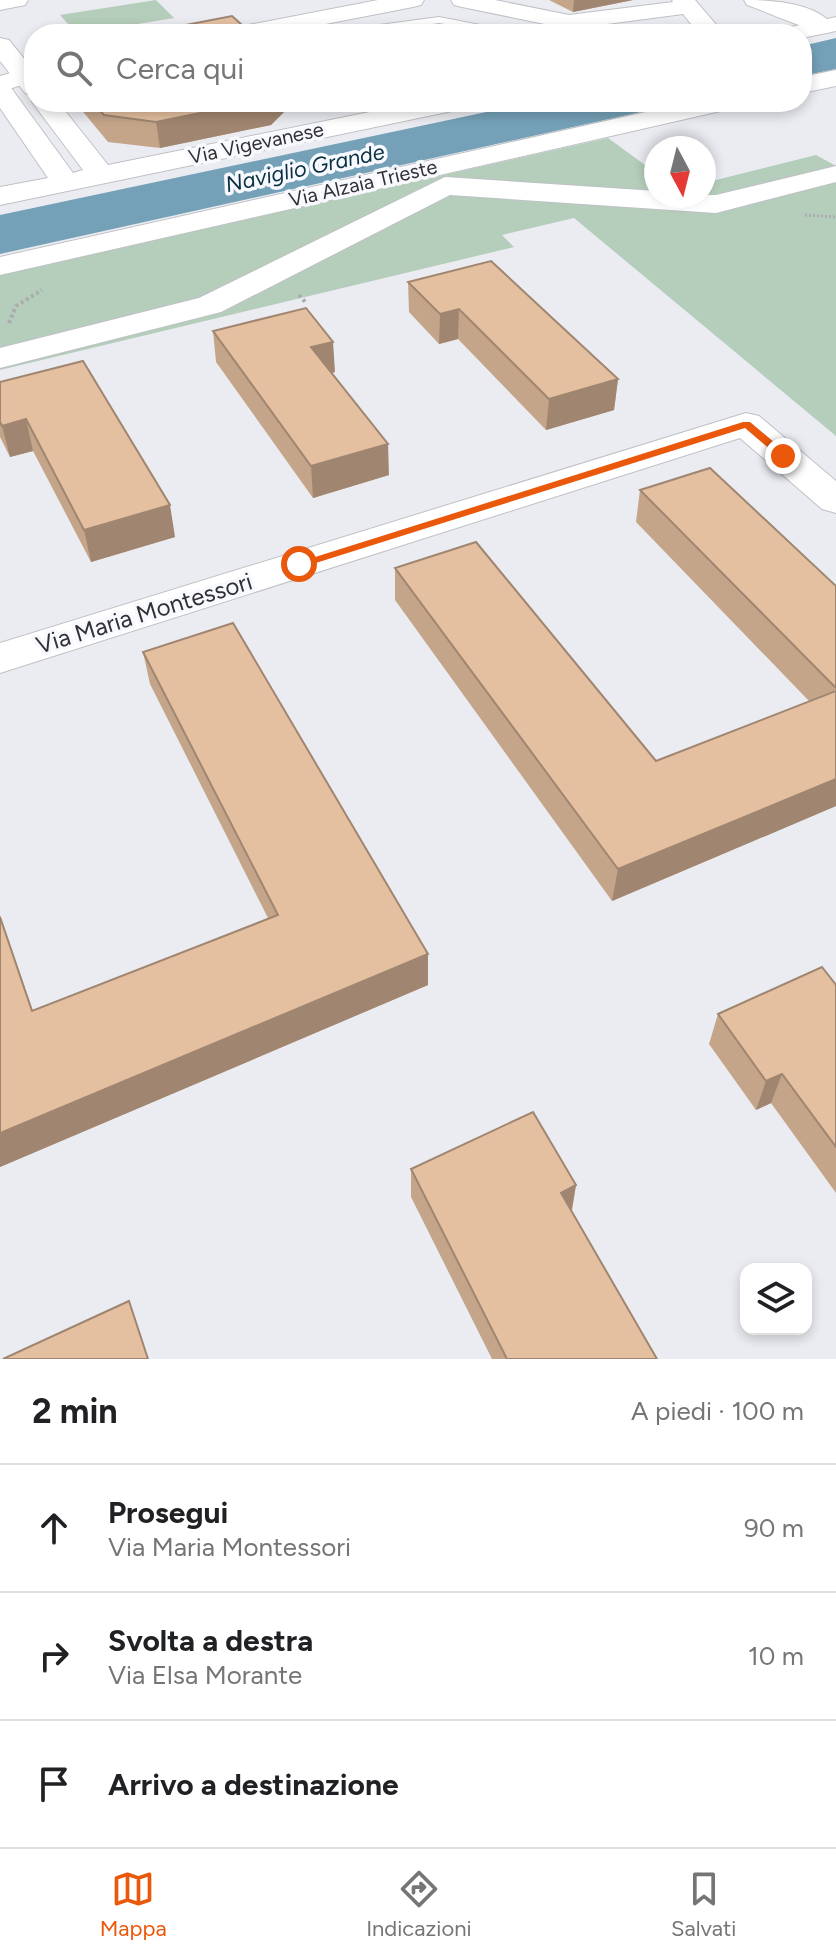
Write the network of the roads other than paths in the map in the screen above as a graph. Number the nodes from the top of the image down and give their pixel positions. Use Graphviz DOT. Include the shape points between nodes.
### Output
graph roads {
  1 [pos="17,0"];
  2 [pos="413,0"];
  3 [pos="755,0"];
  4 [pos="471,1"];
  5 [pos="0,3"];
  6 [pos="685,4"];
  7 [pos="238,9"];
  8 [pos="569,22"];
  9 [pos="248,24"];
  10 [pos="297,24"];
  11 [pos="411,24"];
  12 [pos="475,24"];
  13 [pos="564,24"];
  14 [pos="703,24"];
  15 [pos="829,26"];
  16 [pos="0,45"];
  17 [pos="836,78"];
  18 [pos="18,82"];
  19 [pos="812,83"];
  20 [pos="28,112"];
  21 [pos="53,112"];
  22 [pos="409,112"];
  23 [pos="681,112"];
  24 [pos="38,144"];
  25 [pos="79,146"];
  26 [pos="234,148"];
  27 [pos="836,174"];
  28 [pos="101,175"];
  29 [pos="65,182"];
  30 [pos="0,188"];
  31 [pos="0,196"];
  32 [pos="0,266"];
  33 [pos="3,343"];
  34 [pos="836,501"];
  35 [pos="0,658"];
  1 -- 5 [label="street"];
  2 -- 10 [label="street"];
  3 -- 15 [label="street"];
  4 -- 8 [label="street"];
  6 -- 8 [label="street"];
  6 -- 14 [label="street"];
  7 -- 9 [label="street"];
  8 -- 13 [label="lane"];
  11 -- 12 [label="lane"];
  16 -- 18 [label="street"];
  17 -- 19 [label="street"];
  20 -- 24 [label="street"];
  21 -- 25 [label="street"];
  22 -- 26 [label="street, Via Vigevanese"];
  23 -- 32 [label="street, Via Alzaia Trieste"];
  24 -- 29 [label="street"];
  24 -- 30 [label="street" via="36,161 24,177"];
  25 -- 26 [label="street" via="153,156"];
  25 -- 28 [label="street"];
  26 -- 28 [label="street, Via Vigevanese"];
  27 -- 33 [label="street" via="716,204 445,186 210,305"];
  28 -- 29 [label="street, Via Vigevanese"];
  29 -- 31 [label="street, Via Vigevanese"];
  34 -- 35 [label="street, Via Maria Montessori" via="746,424"];
}
